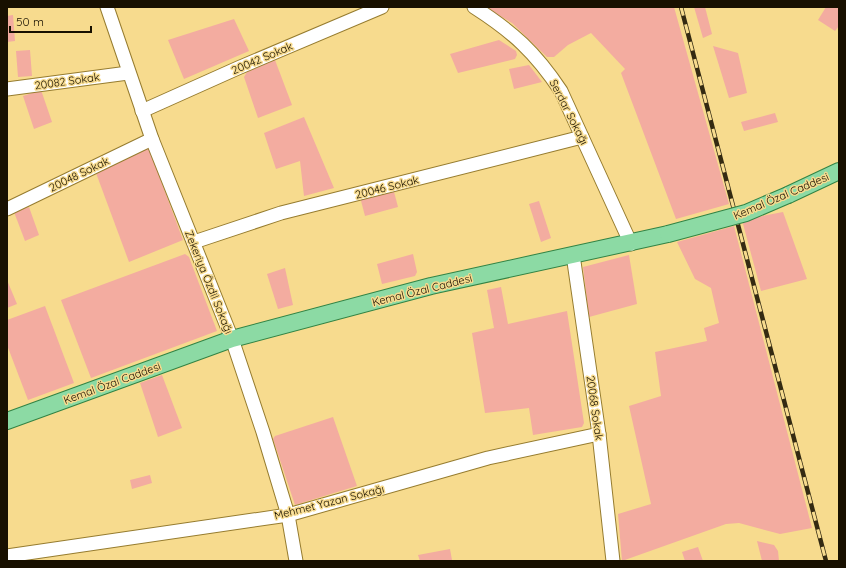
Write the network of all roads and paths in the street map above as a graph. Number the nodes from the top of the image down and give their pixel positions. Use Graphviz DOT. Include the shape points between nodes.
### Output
graph roads {
  1 [pos="107,7"];
  2 [pos="382,7"];
  3 [pos="474,7"];
  4 [pos="128,73"];
  5 [pos="7,89"];
  6 [pos="142,111"];
  7 [pos="582,137"];
  8 [pos="152,139"];
  9 [pos="839,171"];
  10 [pos="7,208"];
  11 [pos="194,242"];
  12 [pos="631,244"];
  13 [pos="573,255"];
  14 [pos="232,339"];
  15 [pos="7,421"];
  16 [pos="598,434"];
  17 [pos="288,514"];
  18 [pos="7,556"];
  19 [pos="296,561"];
  20 [pos="613,561"];
  1 -- 4 [label="street, Zekeriya Özdil Sokağı"];
  2 -- 6 [label="street, 20042 Sokak"];
  3 -- 7 [label="street, Serdar Sokağı" via="506,28 536,57 561,91"];
  4 -- 5 [label="street, 20082 Sokak"];
  4 -- 6 [label="street, Zekeriya Özdil Sokağı"];
  6 -- 8 [label="street, Zekeriya Özdil Sokağı"];
  7 -- 11 [label="street, 20046 Sokak" via="281,213"];
  7 -- 12 [label="street, Serdar Sokağı"];
  8 -- 10 [label="street, 20048 Sokak"];
  8 -- 11 [label="street, Zekeriya Özdil Sokağı"];
  9 -- 12 [label="main road, Kemal Özal Caddesi, bridge" via="746,213"];
  11 -- 14 [label="street, Zekeriya Özdil Sokağı"];
  12 -- 13 [label="main road, Kemal Özal Caddesi"];
  13 -- 14 [label="main road, Kemal Özal Caddesi" via="431,286"];
  13 -- 16 [label="street, 20068 Sokak"];
  14 -- 15 [label="main road, Kemal Özal Caddesi"];
  14 -- 17 [label="street, Zekeriya Özdil Sokağı"];
  16 -- 17 [label="street, Mehmet Yazan Sokağı" via="488,458"];
  16 -- 20 [label="street, 20068 Sokak"];
  17 -- 18 [label="street, Mehmet Yazan Sokağı"];
  17 -- 19 [label="street, Zekeriya Özdil Sokağı"];
}
